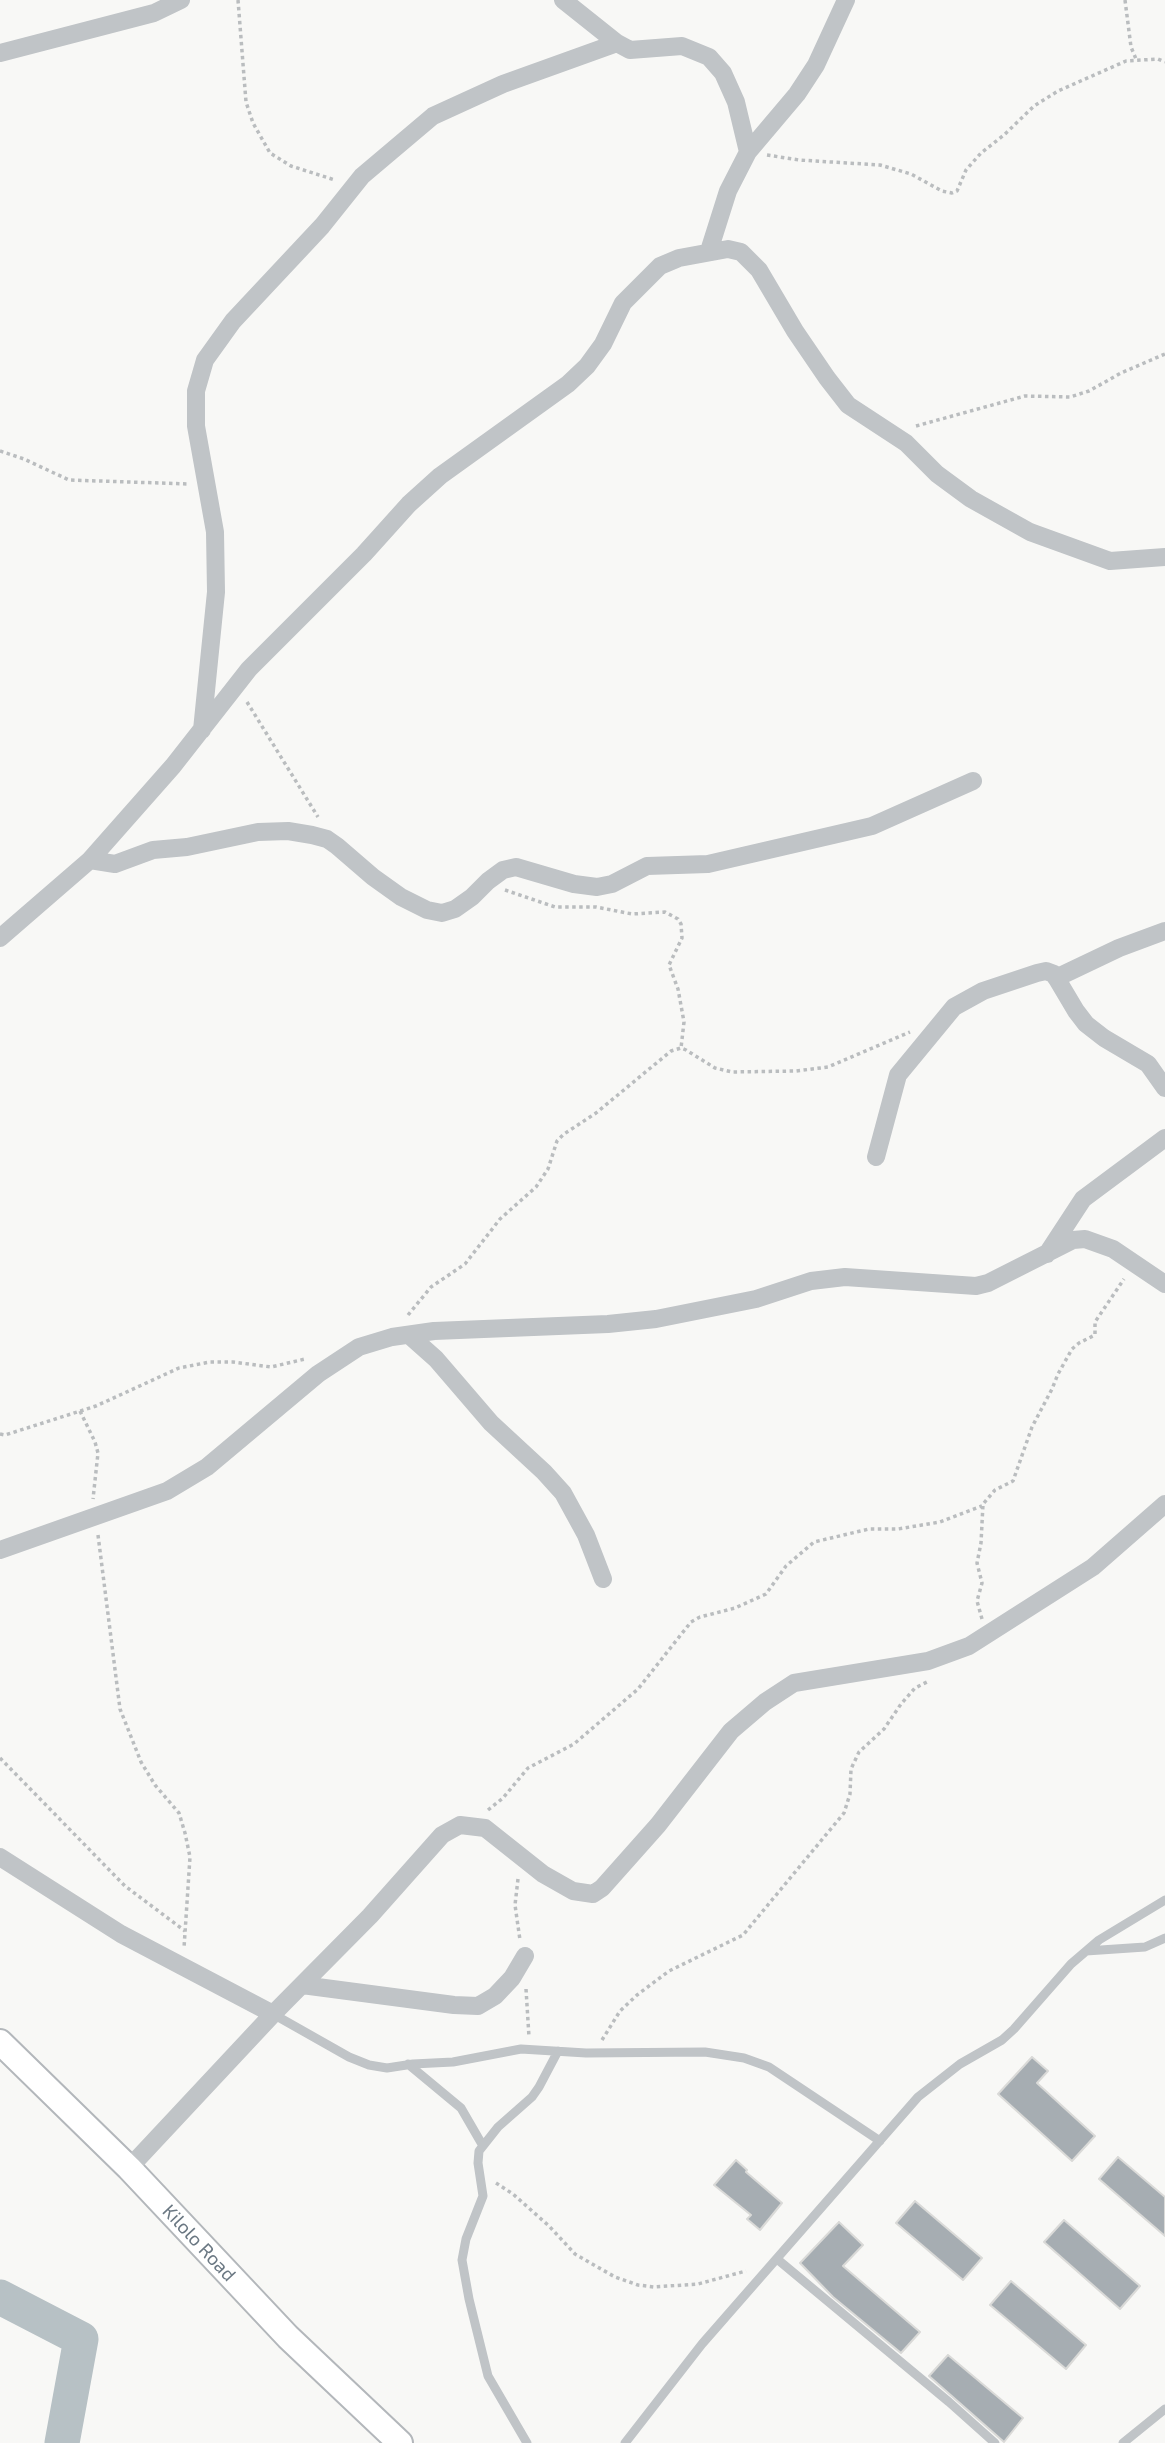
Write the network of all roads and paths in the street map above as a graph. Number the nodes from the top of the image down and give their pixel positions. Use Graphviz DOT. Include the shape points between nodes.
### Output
graph roads {
  1 [pos="181,0"];
  2 [pos="238,0"];
  3 [pos="563,0"];
  4 [pos="846,0"];
  5 [pos="1125,0"];
  6 [pos="617,43"];
  7 [pos="0,52"];
  8 [pos="1136,60"];
  9 [pos="1165,62"];
  10 [pos="748,152"];
  11 [pos="354,186"];
  12 [pos="709,251"];
  13 [pos="1165,354"];
  14 [pos="890,431"];
  15 [pos="0,451"];
  16 [pos="206,485"];
  17 [pos="1165,558"];
  18 [pos="236,685"];
  19 [pos="202,730"];
  20 [pos="973,781"];
  21 [pos="327,839"];
  22 [pos="90,860"];
  23 [pos="472,897"];
  24 [pos="1165,931"];
  25 [pos="0,938"];
  26 [pos="1056,978"];
  27 [pos="944,1019"];
  28 [pos="681,1048"];
  29 [pos="1165,1088"];
  30 [pos="1165,1138"];
  31 [pos="876,1157"];
  32 [pos="1046,1255"];
  33 [pos="1134,1264"];
  34 [pos="1165,1284"];
  35 [pos="401,1336"];
  36 [pos="311,1358"];
  37 [pos="79,1411"];
  38 [pos="0,1434"];
  39 [pos="1165,1504"];
  40 [pos="982,1506"];
  41 [pos="96,1517"];
  42 [pos="0,1550"];
  43 [pos="603,1579"];
  44 [pos="987,1634"];
  45 [pos="934,1679"];
  46 [pos="0,1758"];
  47 [pos="471,1825"];
  48 [pos="0,1857"];
  49 [pos="1165,1900"];
  50 [pos="185,1931"];
  51 [pos="1165,1938"];
  52 [pos="1086,1951"];
  53 [pos="524,1956"];
  54 [pos="183,1967"];
  55 [pos="302,1985"];
  56 [pos="274,2014"];
  57 [pos="0,2042"];
  58 [pos="558,2051"];
  59 [pos="593,2053"];
  60 [pos="408,2064"];
  61 [pos="880,2141"];
  62 [pos="483,2147"];
  63 [pos="129,2168"];
  64 [pos="480,2173"];
  65 [pos="775,2261"];
  66 [pos="1165,2409"];
  67 [pos="992,2442"];
  68 [pos="400,2443"];
  69 [pos="527,2443"];
  70 [pos="625,2443"];
  71 [pos="981,2443"];
  72 [pos="1123,2443"];
  1 -- 7 [label="street" via="154,13"];
  2 -- 11 [label="path" via="246,102 270,153 291,166"];
  3 -- 6 [label="street"];
  4 -- 10 [label="street" via="804,84"];
  5 -- 8 [label="path"];
  6 -- 10 [label="street" via="630,50 682,46 709,57 723,73 736,102"];
  6 -- 11 [label="street" via="503,83 433,116"];
  8 -- 9 [label="path"];
  8 -- 10 [label="path" via="1058,90 1034,106 976,158 952,193 880,165"];
  10 -- 12 [label="street" via="728,191"];
  11 -- 16 [label="street" via="233,321 205,360 196,391 196,426"];
  12 -- 14 [label="street" via="741,252 759,270 795,331 848,405"];
  12 -- 18 [label="street" via="660,266 624,303 587,366 408,504"];
  13 -- 14 [label="path" via="1070,397 1025,396"];
  14 -- 17 [label="street" via="971,499 1030,533 1110,561"];
  15 -- 16 [label="path" via="69,480"];
  16 -- 19 [label="street" via="215,532 216,592"];
  18 -- 19 [label="street"];
  18 -- 21 [label="path" via="302,789"];
  19 -- 22 [label="street"];
  20 -- 23 [label="street" via="872,826 762,853 708,864 647,866 597,887 516,867 503,870"];
  21 -- 22 [label="street" via="288,831 258,832 153,850 115,864"];
  21 -- 23 [label="street" via="401,897 427,910 443,913"];
  22 -- 25 [label="street"];
  23 -- 28 [label="path" via="506,890 555,907 665,912 678,919 682,939 669,965 682,1013"];
  24 -- 26 [label="street"];
  26 -- 27 [label="street" via="1046,971 998,985 954,1007"];
  26 -- 29 [label="street" via="1086,1024 1148,1064"];
  27 -- 28 [label="path" via="828,1067 796,1071 723,1070"];
  27 -- 31 [label="street" via="898,1075"];
  28 -- 35 [label="path" via="663,1056 557,1141 536,1186 499,1219 465,1264 420,1298"];
  30 -- 32 [label="street" via="1083,1199"];
  32 -- 33 [label="street" via="1073,1240 1085,1239 1113,1249"];
  32 -- 35 [label="street" via="975,1286 845,1277 656,1319"];
  33 -- 34 [label="street"];
  33 -- 40 [label="path" via="1096,1322 1095,1335 1072,1349 1058,1374 1013,1481 995,1490"];
  35 -- 41 [label="street" via="359,1347 318,1374 207,1467 167,1491"];
  35 -- 43 [label="street" via="436,1359 491,1423 562,1493"];
  36 -- 37 [label="path" via="271,1367 210,1362 179,1368"];
  37 -- 38 [label="path"];
  37 -- 41 [label="path" via="98,1452 93,1498"];
  39 -- 44 [label="street" via="1093,1567"];
  40 -- 44 [label="path" via="976,1563 982,1589 977,1601"];
  40 -- 47 [label="path" via="940,1522 869,1529 814,1542 786,1566 766,1594 691,1622 638,1689 574,1744 528,1768 503,1798"];
  41 -- 42 [label="street"];
  41 -- 50 [label="path" via="120,1709 141,1762 180,1813 185,1833 190,1857"];
  44 -- 47 [label="street" via="928,1661 794,1683 765,1702 731,1731 658,1825 593,1894 573,1891 543,1874 485,1828"];
  45 -- 59 [label="path" via="915,1688 859,1752 851,1769 844,1812 743,1935 669,1971 637,1995 620,2011"];
  46 -- 50 [label="path" via="125,1886"];
  47 -- 55 [label="street" via="460,1825 442,1835"];
  48 -- 54 [label="street" via="121,1934"];
  49 -- 52 [label="lane"];
  50 -- 54 [label="path"];
  51 -- 52 [label="lane" via="1145,1947"];
  52 -- 61 [label="lane" via="1014,2029 930,2087"];
  53 -- 55 [label="street" via="512,1979 478,2006"];
  54 -- 56 [label="street"];
  55 -- 56 [label="street"];
  56 -- 60 [label="lane" via="369,2065"];
  56 -- 63 [label="street"];
  57 -- 63 [label="main road, Kilolo Road"];
  58 -- 59 [label="lane"];
  58 -- 60 [label="lane" via="521,2049 453,2062"];
  58 -- 62 [label="lane" via="532,2097"];
  59 -- 61 [label="lane" via="705,2052 744,2058 769,2067"];
  60 -- 62 [label="lane" via="461,2108"];
  61 -- 65 [label="lane"];
  62 -- 64 [label="lane" via="477,2156"];
  63 -- 68 [label="main road, Kilolo Road" via="288,2337"];
  64 -- 65 [label="path" via="513,2194 575,2254 638,2285 698,2284"];
  64 -- 69 [label="lane" via="482,2204 462,2260 488,2376"];
  65 -- 67 [label="lane"];
  65 -- 70 [label="lane" via="702,2344"];
  66 -- 72 [label="lane"];
  67 -- 71 [label="lane"];
}
